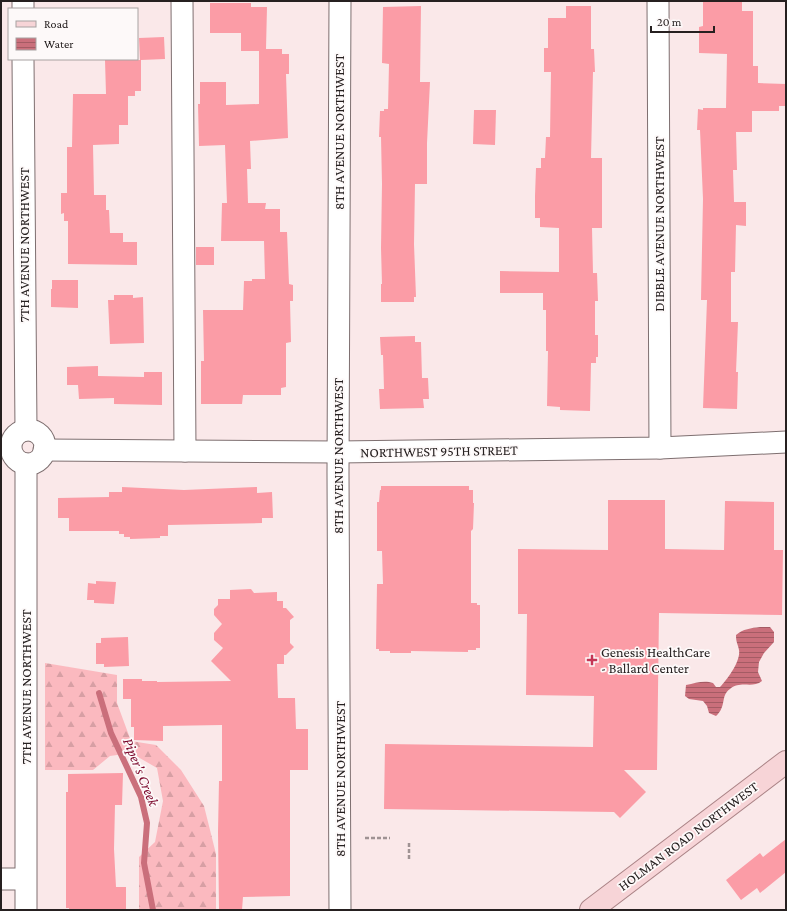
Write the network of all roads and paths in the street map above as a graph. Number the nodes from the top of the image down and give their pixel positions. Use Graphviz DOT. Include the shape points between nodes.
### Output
graph roads {
  1 [pos="182,1"];
  2 [pos="340,1"];
  3 [pos="658,1"];
  4 [pos="23,60"];
  5 [pos="26,430"];
  6 [pos="786,442"];
  7 [pos="660,448"];
  8 [pos="6,449"];
  9 [pos="44,450"];
  10 [pos="185,452"];
  11 [pos="338,452"];
  12 [pos="26,464"];
  13 [pos="786,762"];
  14 [pos="365,838"];
  15 [pos="390,838"];
  16 [pos="409,843"];
  17 [pos="409,861"];
  18 [pos="1,879"];
  19 [pos="25,879"];
  20 [pos="26,910"];
  21 [pos="340,910"];
  22 [pos="591,910"];
  1 -- 10 [label="street"];
  2 -- 11 [label="street, 8TH AVENUE NORTHWEST"];
  3 -- 7 [label="street, DIBBLE AVENUE NORTHWEST"];
  4 -- 5 [label="street, 7TH AVENUE NORTHWEST"];
  5 -- 8 [label="street" via="16,436"];
  5 -- 9 [label="street" via="41,437"];
  6 -- 7 [label="street, NORTHWEST 95TH STREET"];
  7 -- 11 [label="street, NORTHWEST 95TH STREET"];
  8 -- 12 [label="street" via="17,460"];
  9 -- 10 [label="street, NORTHWEST 95TH STREET"];
  9 -- 12 [label="street" via="36,462"];
  10 -- 11 [label="street, NORTHWEST 95TH STREET"];
  11 -- 21 [label="street, 8TH AVENUE NORTHWEST"];
  12 -- 19 [label="street, 7TH AVENUE NORTHWEST"];
  13 -- 22 [label="main road, HOLMAN ROAD NORTHWEST"];
  14 -- 15 [label="path"];
  16 -- 17 [label="path"];
  18 -- 19 [label="street"];
  19 -- 20 [label="street, 7TH AVENUE NORTHWEST"];
}
